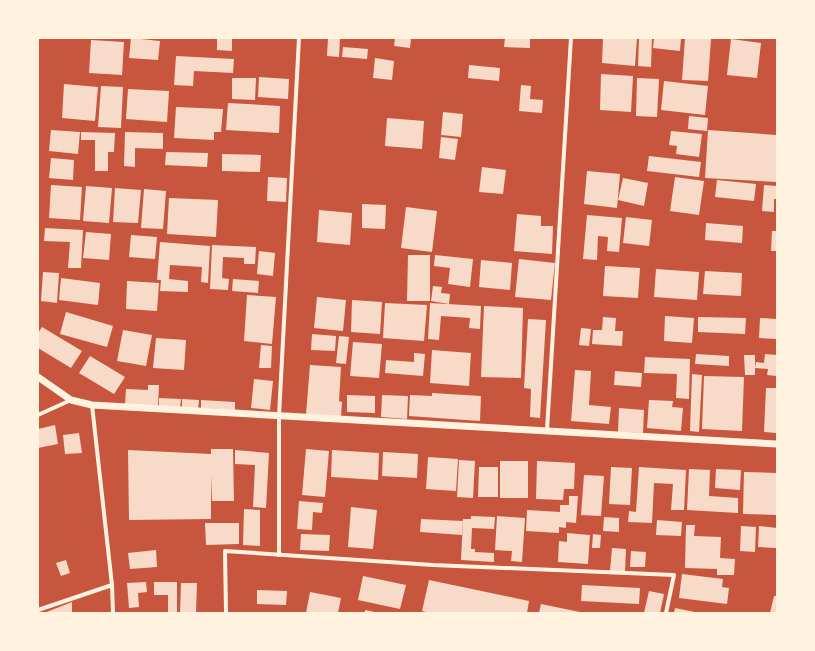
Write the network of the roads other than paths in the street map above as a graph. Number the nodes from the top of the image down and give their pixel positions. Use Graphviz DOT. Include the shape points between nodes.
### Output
graph roads {
  1 [pos="299,38"];
  2 [pos="571,38"];
  3 [pos="38,377"];
  4 [pos="71,400"];
  5 [pos="92,405"];
  6 [pos="38,415"];
  7 [pos="279,416"];
  8 [pos="547,430"];
  9 [pos="777,444"];
  10 [pos="279,555"];
  11 [pos="112,586"];
  12 [pos="38,610"];
  13 [pos="113,613"];
  14 [pos="226,613"];
  15 [pos="666,613"];
  1 -- 7 [label="street"];
  2 -- 8 [label="street"];
  3 -- 4 [label="street"];
  4 -- 5 [label="street"];
  4 -- 6 [label="street"];
  5 -- 7 [label="street"];
  5 -- 11 [label="street"];
  7 -- 8 [label="street"];
  7 -- 10 [label="street"];
  8 -- 9 [label="street"];
  10 -- 14 [label="street" via="225,551"];
  10 -- 15 [label="street" via="674,575"];
  11 -- 12 [label="street"];
  11 -- 13 [label="street"];
}
